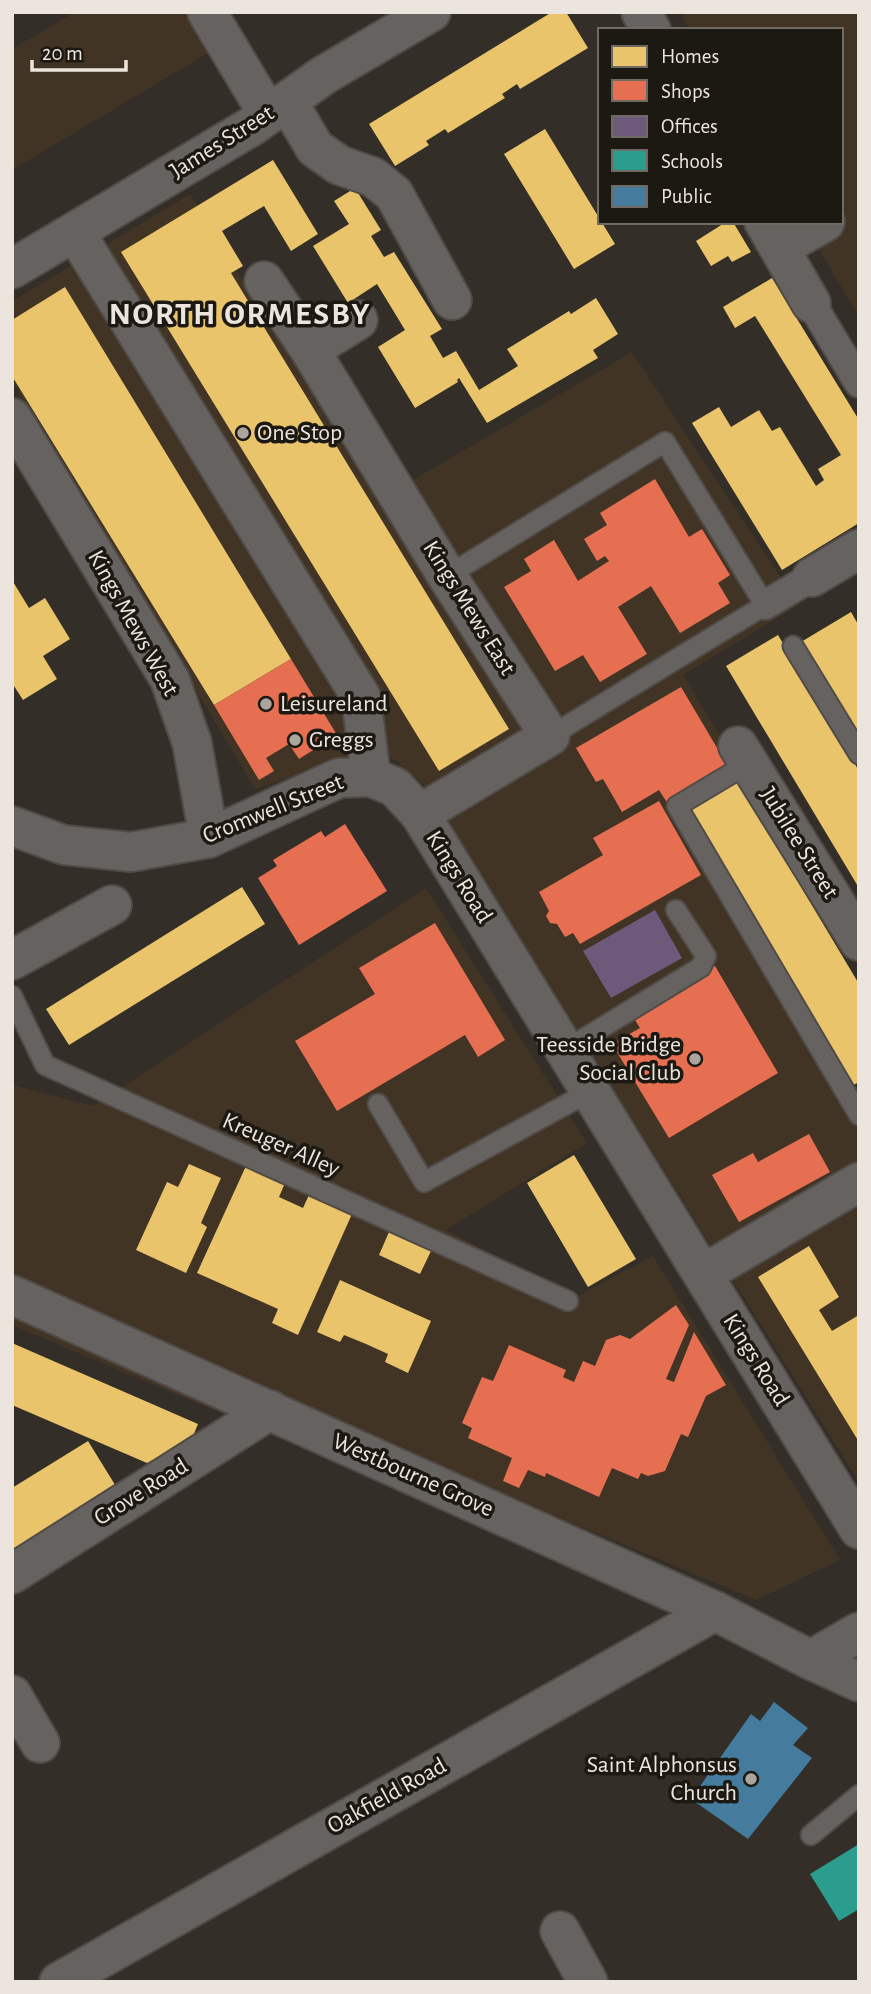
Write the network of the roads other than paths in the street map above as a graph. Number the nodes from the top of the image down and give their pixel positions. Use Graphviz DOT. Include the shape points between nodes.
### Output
graph roads {
  1 [pos="207,12"];
  2 [pos="431,12"];
  3 [pos="641,12"];
  4 [pos="650,28"];
  5 [pos="278,108"];
  6 [pos="817,224"];
  7 [pos="75,232"];
  8 [pos="772,235"];
  9 [pos="12,269"];
  10 [pos="264,281"];
  11 [pos="452,300"];
  12 [pos="811,303"];
  13 [pos="358,320"];
  14 [pos="310,350"];
  15 [pos="859,383"];
  16 [pos="12,418"];
  17 [pos="25,468"];
  18 [pos="855,561"];
  19 [pos="447,576"];
  20 [pos="812,577"];
  21 [pos="765,604"];
  22 [pos="793,646"];
  23 [pos="550,736"];
  24 [pos="744,754"];
  25 [pos="859,754"];
  26 [pos="371,777"];
  27 [pos="420,814"];
  28 [pos="13,832"];
  29 [pos="209,838"];
  30 [pos="112,905"];
  31 [pos="676,910"];
  32 [pos="859,941"];
  33 [pos="12,960"];
  34 [pos="12,996"];
  35 [pos="565,1050"];
  36 [pos="591,1091"];
  37 [pos="378,1104"];
  38 [pos="859,1115"];
  39 [pos="859,1182"];
  40 [pos="703,1274"];
  41 [pos="12,1295"];
  42 [pos="568,1301"];
  43 [pos="270,1410"];
  44 [pos="859,1529"];
  45 [pos="12,1574"];
  46 [pos="715,1611"];
  47 [pos="859,1632"];
  48 [pos="811,1660"];
  49 [pos="859,1682"];
  50 [pos="12,1695"];
  51 [pos="40,1743"];
  52 [pos="859,1795"];
  53 [pos="811,1835"];
  54 [pos="560,1931"];
  55 [pos="59,1982"];
  56 [pos="588,1982"];
  1 -- 5 [label="street"];
  2 -- 5 [label="street, James Street" via="324,75"];
  3 -- 4 [label="street"];
  5 -- 7 [label="street, James Street"];
  5 -- 11 [label="street" via="315,148 339,165 373,177 394,194"];
  6 -- 8 [label="street"];
  7 -- 9 [label="street, James Street"];
  7 -- 26 [label="street" via="361,697"];
  8 -- 12 [label="street"];
  10 -- 14 [label="street, Kings Mews East"];
  12 -- 15 [label="street"];
  13 -- 14 [label="street"];
  14 -- 19 [label="street, Kings Mews East"];
  16 -- 17 [label="street, Kings Mews West"];
  17 -- 29 [label="street, Kings Mews West" via="170,680 192,743"];
  18 -- 20 [label="street"];
  19 -- 21 [label="lane" via="664,442"];
  19 -- 23 [label="street, Kings Mews East"];
  20 -- 21 [label="street"];
  21 -- 23 [label="lane"];
  22 -- 25 [label="lane"];
  23 -- 27 [label="street"];
  24 -- 32 [label="street, Jubilee Street"];
  24 -- 38 [label="lane" via="677,806"];
  26 -- 27 [label="street, Kings Road" via="396,786"];
  26 -- 29 [label="street, Cromwell Street" via="339,778"];
  27 -- 35 [label="street, Kings Road"];
  28 -- 29 [label="street, Cromwell Street" via="64,845 131,852"];
  30 -- 33 [label="street"];
  31 -- 35 [label="lane" via="706,956 701,967"];
  34 -- 42 [label="lane, Kreuger Alley" via="45,1065"];
  35 -- 36 [label="street, Kings Road"];
  36 -- 37 [label="lane" via="424,1182"];
  36 -- 40 [label="street, Kings Road"];
  39 -- 40 [label="street"];
  40 -- 44 [label="street, Kings Road"];
  41 -- 43 [label="street, Westbourne Grove"];
  43 -- 45 [label="street, Grove Road"];
  43 -- 46 [label="street, Westbourne Grove"];
  46 -- 48 [label="street, Westbourne Grove"];
  46 -- 55 [label="street, Oakfield Road"];
  47 -- 48 [label="street"];
  48 -- 49 [label="street, Westbourne Grove"];
  50 -- 51 [label="street"];
  52 -- 53 [label="lane"];
  54 -- 56 [label="street"];
}
